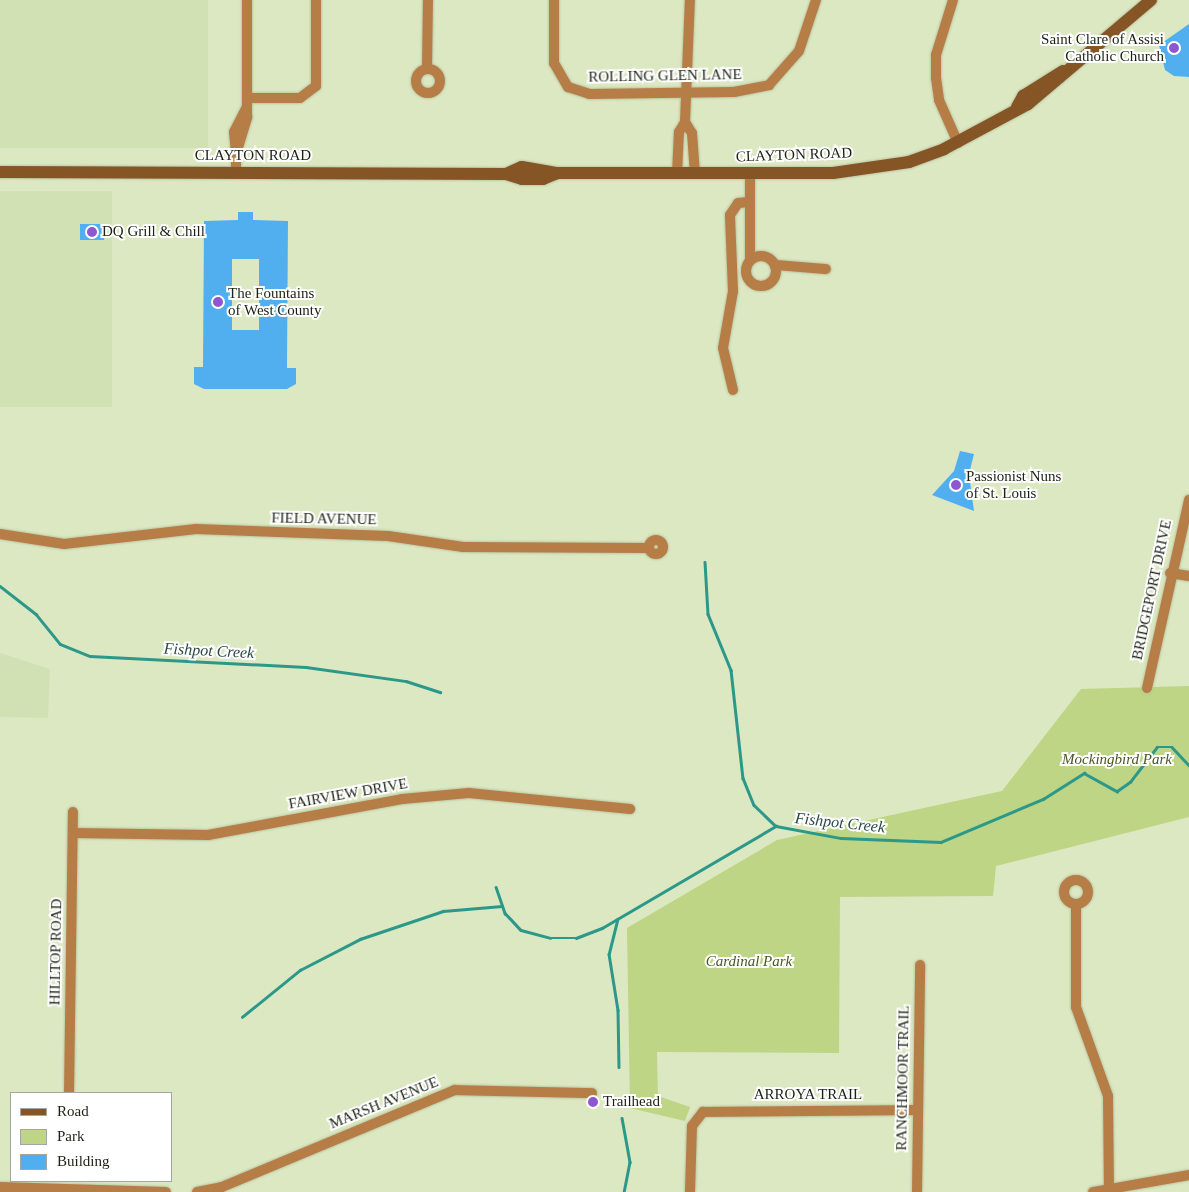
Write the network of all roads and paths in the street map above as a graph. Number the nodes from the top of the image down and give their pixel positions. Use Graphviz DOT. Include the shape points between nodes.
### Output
graph roads {
  1 [pos="247,0"];
  2 [pos="316,0"];
  3 [pos="428,0"];
  4 [pos="554,0"];
  5 [pos="690,0"];
  6 [pos="816,0"];
  7 [pos="953,0"];
  8 [pos="1151,0"];
  9 [pos="427,69"];
  10 [pos="685,92"];
  11 [pos="247,103"];
  12 [pos="685,122"];
  13 [pos="958,143"];
  14 [pos="0,172"];
  15 [pos="236,173"];
  16 [pos="750,173"];
  17 [pos="677,174"];
  18 [pos="695,174"];
  19 [pos="749,202"];
  20 [pos="750,261"];
  21 [pos="775,265"];
  22 [pos="826,269"];
  23 [pos="733,390"];
  24 [pos="1189,500"];
  25 [pos="0,534"];
  26 [pos="649,548"];
  27 [pos="1170,573"];
  28 [pos="1189,576"];
  29 [pos="1147,688"];
  30 [pos="630,809"];
  31 [pos="72,812"];
  32 [pos="72,833"];
  33 [pos="1076,904"];
  34 [pos="920,965"];
  35 [pos="69,1092"];
  36 [pos="592,1093"];
  37 [pos="918,1110"];
  38 [pos="1189,1175"];
  39 [pos="68,1184"];
  40 [pos="0,1187"];
  41 [pos="1109,1189"];
  42 [pos="166,1192"];
  43 [pos="198,1192"];
  44 [pos="690,1192"];
  45 [pos="917,1192"];
  46 [pos="1093,1192"];
  1 -- 11 [label="street"];
  2 -- 11 [label="street" via="316,86 300,98"];
  3 -- 9 [label="street"];
  4 -- 10 [label="street, ROLLING GLEN LANE" via="552,54 568,87 588,94"];
  5 -- 10 [label="street"];
  6 -- 10 [label="street, ROLLING GLEN LANE" via="799,51 769,85 734,92"];
  7 -- 13 [label="street" via="936,55 936,78 939,100"];
  8 -- 13 [label="main road, CLAYTON ROAD" via="1062,71 1055,83"];
  10 -- 12 [label="street"];
  11 -- 15 [label="street" via="234,132"];
  12 -- 17 [label="street" via="679,132"];
  12 -- 18 [label="street" via="692,133"];
  13 -- 16 [label="main road, CLAYTON ROAD" via="910,162 871,169"];
  14 -- 15 [label="main road, CLAYTON ROAD"];
  15 -- 17 [label="main road, CLAYTON ROAD" via="506,174 543,179 557,173"];
  16 -- 18 [label="main road, CLAYTON ROAD"];
  16 -- 19 [label="street"];
  17 -- 18 [label="main road, CLAYTON ROAD"];
  19 -- 20 [label="street"];
  19 -- 23 [label="street" via="738,203 730,215 733,291 723,348"];
  20 -- 21 [label="street" via="764,257"];
  20 -- 21 [label="street" via="746,274 758,286 774,279"];
  21 -- 22 [label="street"];
  24 -- 27 [label="street, BRIDGEPORT DRIVE"];
  25 -- 26 [label="street, FIELD AVENUE" via="64,544 196,529 388,536 463,547"];
  27 -- 28 [label="street"];
  27 -- 29 [label="street, BRIDGEPORT DRIVE"];
  30 -- 32 [label="street, FAIRVIEW DRIVE" via="469,793 402,799 208,835"];
  31 -- 32 [label="street, HILLTOP ROAD"];
  32 -- 35 [label="street, HILLTOP ROAD"];
  33 -- 41 [label="street" via="1076,1007 1108,1096"];
  34 -- 37 [label="street, RANCHMOOR TRAIL"];
  36 -- 43 [label="street, MARSH AVENUE" via="455,1090 222,1187"];
  37 -- 44 [label="street, ARROYA TRAIL" via="714,1109 699,1114 692,1126"];
  37 -- 45 [label="street, RANCHMOOR TRAIL"];
  38 -- 41 [label="street"];
  39 -- 40 [label="street"];
  39 -- 42 [label="street"];
  41 -- 46 [label="street"];
}
